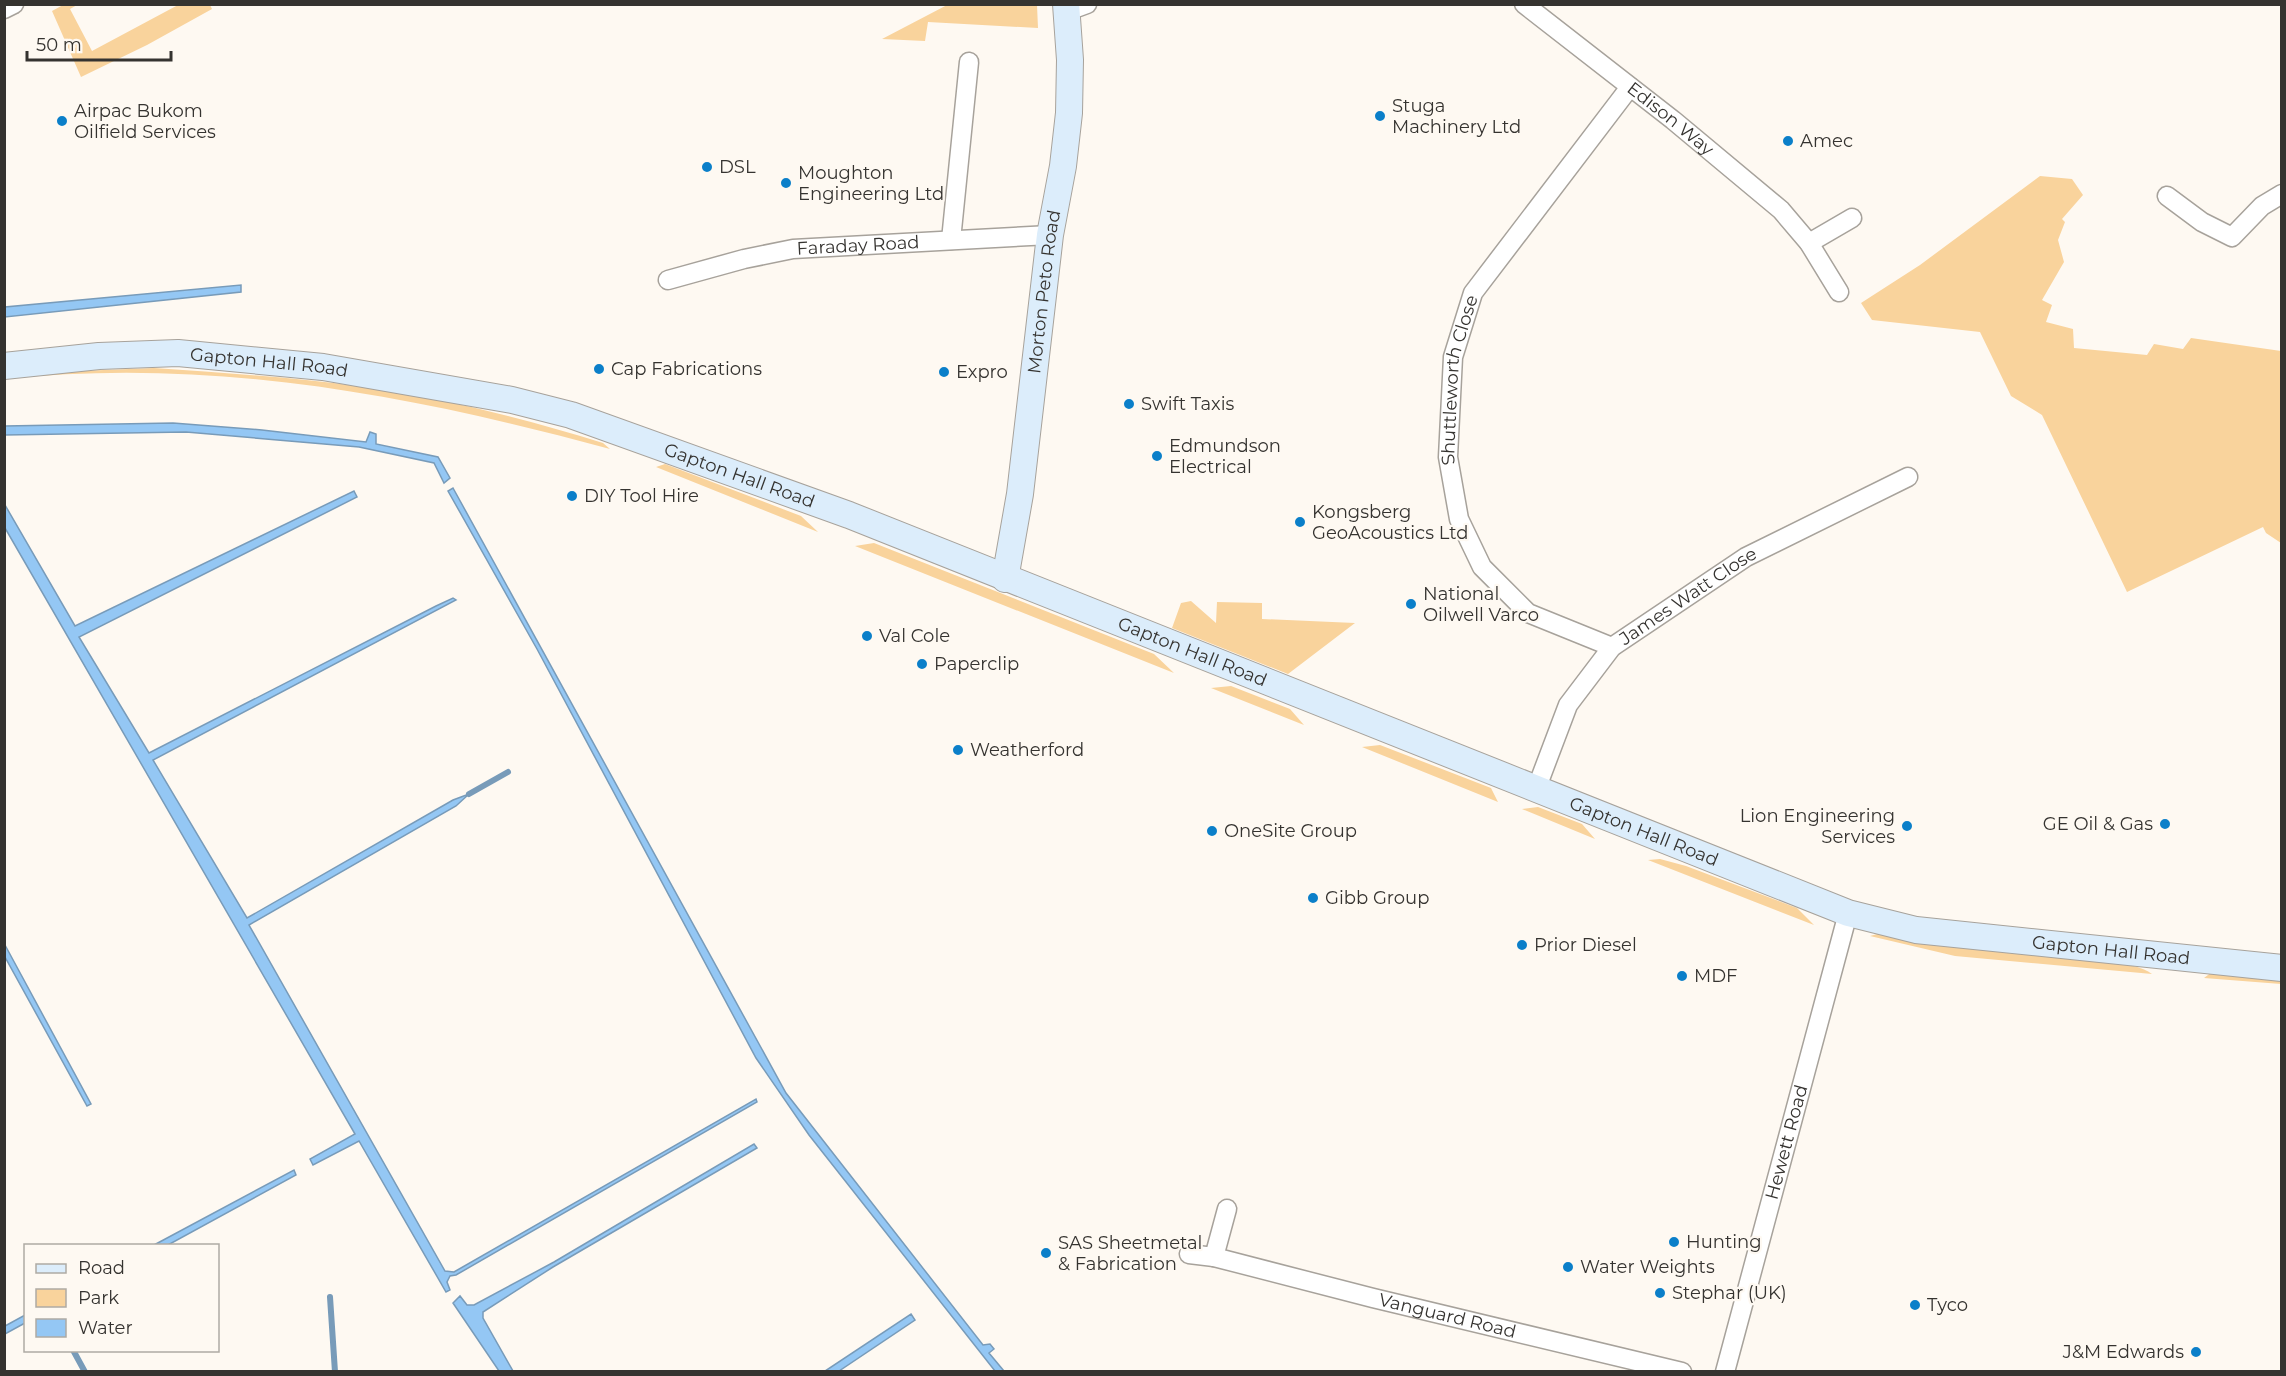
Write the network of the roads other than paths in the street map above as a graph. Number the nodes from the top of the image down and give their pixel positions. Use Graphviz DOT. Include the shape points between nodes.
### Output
graph roads {
  1 [pos="14,4"];
  2 [pos="1524,4"];
  3 [pos="1074,7"];
  4 [pos="4,9"];
  5 [pos="969,62"];
  6 [pos="1630,87"];
  7 [pos="2282,194"];
  8 [pos="2167,196"];
  9 [pos="1852,218"];
  10 [pos="1050,235"];
  11 [pos="951,240"];
  12 [pos="1809,243"];
  13 [pos="668,280"];
  14 [pos="1839,292"];
  15 [pos="4,366"];
  16 [pos="1908,477"];
  17 [pos="1005,579"];
  18 [pos="1612,647"];
  19 [pos="1537,787"];
  20 [pos="1848,913"];
  21 [pos="2282,968"];
  22 [pos="1227,1209"];
  23 [pos="1189,1254"];
  24 [pos="1214,1257"];
  25 [pos="1682,1371"];
  26 [pos="1725,1371"];
  1 -- 4 [label="street"];
  2 -- 6 [label="street, Edison Way"];
  3 -- 10 [label="street, Morton Peto Road" via="1069,113"];
  5 -- 11 [label="street"];
  6 -- 12 [label="street, Edison Way" via="1781,210"];
  6 -- 18 [label="street, Shuttleworth Close" via="1473,293 1453,357 1448,457 1459,519 1482,567 1528,613"];
  7 -- 8 [label="street" via="2262,206 2232,237 2202,222"];
  9 -- 12 [label="street"];
  10 -- 11 [label="street, Faraday Road"];
  10 -- 17 [label="street, Morton Peto Road" via="1020,494"];
  11 -- 13 [label="street, Faraday Road" via="793,249"];
  12 -- 14 [label="street, Edison Way"];
  15 -- 17 [label="street, Gapton Hall Road" via="178,353 323,367 502,398 571,415 838,511"];
  16 -- 18 [label="street, James Watt Close" via="1746,557"];
  17 -- 19 [label="street, Gapton Hall Road"];
  18 -- 19 [label="street, James Watt Close" via="1568,705"];
  19 -- 20 [label="street, Gapton Hall Road"];
  20 -- 21 [label="street, Gapton Hall Road" via="1916,930"];
  20 -- 26 [label="street, Hewett Road"];
  22 -- 24 [label="street"];
  23 -- 24 [label="street, Vanguard Road"];
  24 -- 25 [label="street, Vanguard Road"];
}
